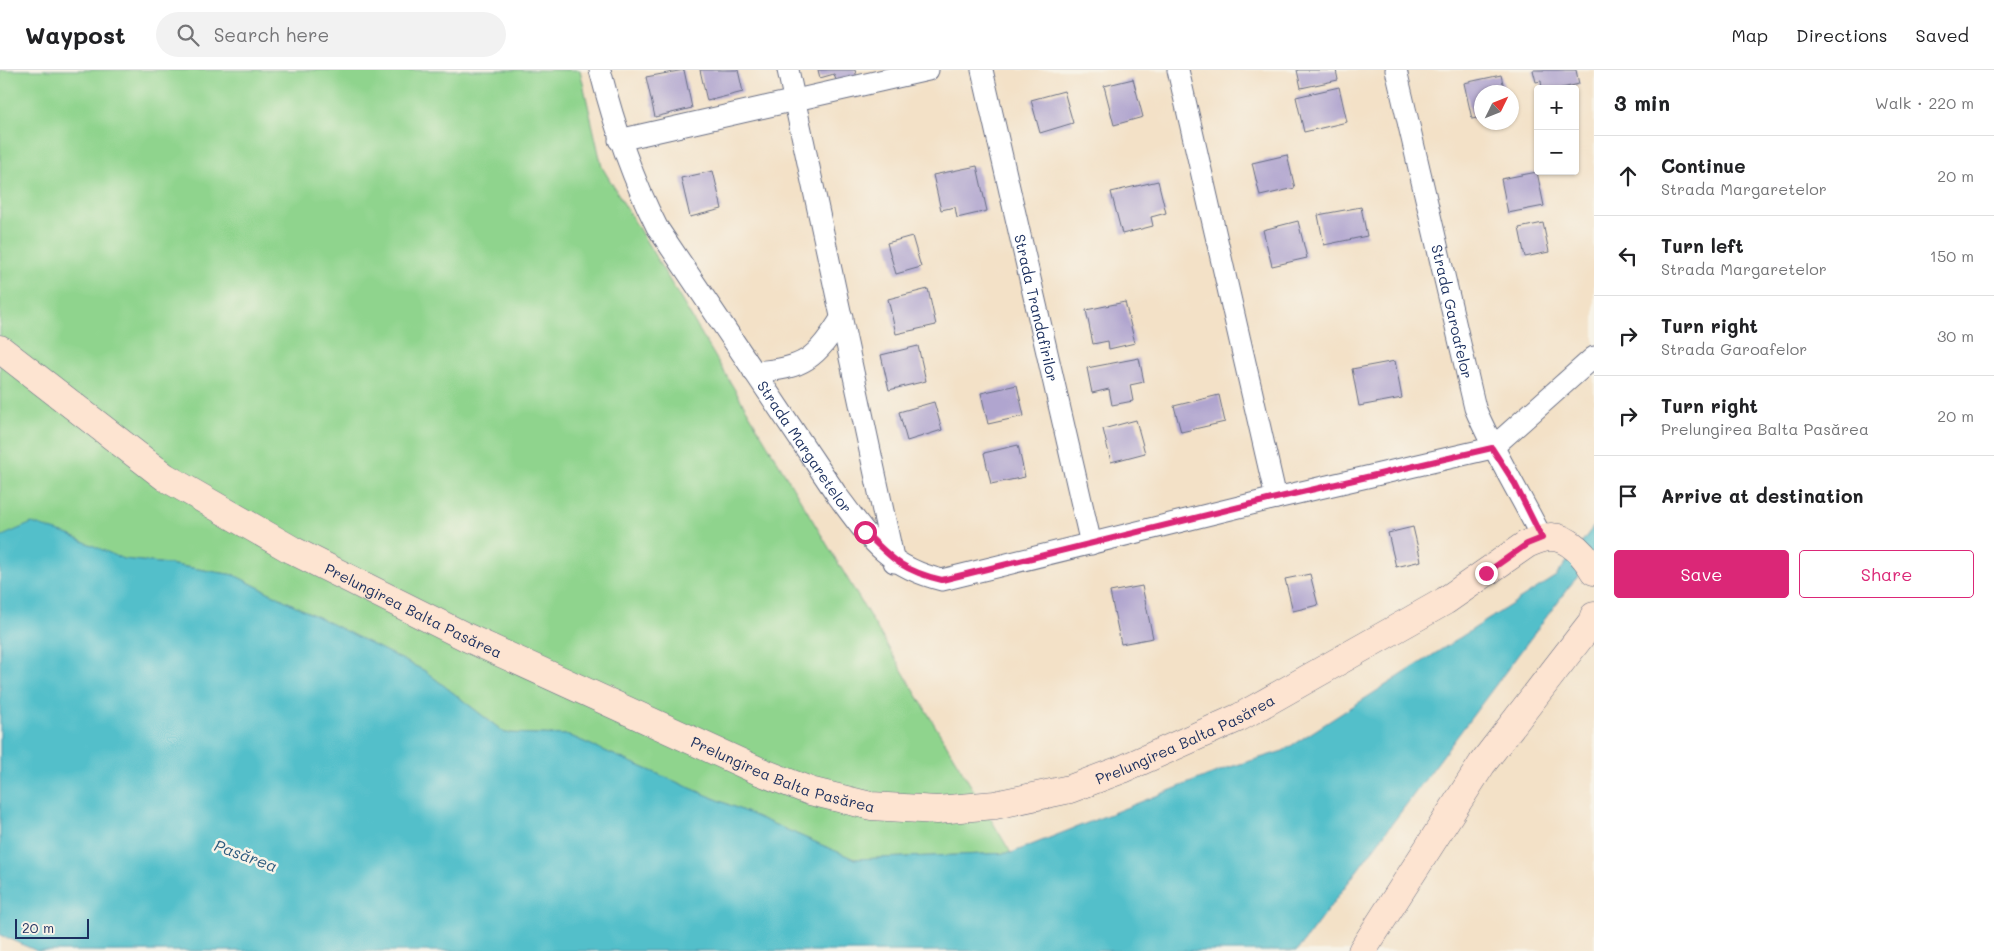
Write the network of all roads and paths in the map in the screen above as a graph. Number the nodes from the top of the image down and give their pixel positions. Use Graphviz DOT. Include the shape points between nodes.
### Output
graph roads {
  1 [pos="600,70"];
  2 [pos="788,70"];
  3 [pos="928,70"];
  4 [pos="982,70"];
  5 [pos="1178,70"];
  6 [pos="1396,70"];
  7 [pos="795,100"];
  8 [pos="619,140"];
  9 [pos="842,317"];
  10 [pos="0,348"];
  11 [pos="1594,357"];
  12 [pos="754,372"];
  13 [pos="1492,448"];
  14 [pos="1276,498"];
  15 [pos="1553,540"];
  16 [pos="1091,544"];
  17 [pos="894,562"];
  18 [pos="1594,571"];
  19 [pos="1593,621"];
  20 [pos="1362,951"];
  1 -- 8 [label="street, Strada Margaretelor"];
  2 -- 7 [label="street"];
  3 -- 7 [label="street"];
  4 -- 16 [label="street, Strada Trandafirilor"];
  5 -- 14 [label="street"];
  6 -- 13 [label="street, Strada Garoafelor" via="1475,408"];
  7 -- 8 [label="street"];
  7 -- 9 [label="street"];
  8 -- 12 [label="street, Strada Margaretelor" via="657,227"];
  9 -- 12 [label="street" via="828,340 808,359 784,370"];
  9 -- 17 [label="street"];
  10 -- 15 [label="street, Prelungirea Balta Pasărea" via="165,477 292,550 466,637 750,767 810,791 871,806 937,810 995,806 1070,789 1123,769 1240,717 1445,601 1527,544"];
  11 -- 13 [label="street"];
  12 -- 17 [label="street, Strada Margaretelor" via="837,495 865,532"];
  13 -- 14 [label="street, Strada Margaretelor"];
  13 -- 15 [label="street, Strada Garoafelor"];
  14 -- 16 [label="street, Strada Margaretelor"];
  15 -- 18 [label="street" via="1585,557"];
  16 -- 17 [label="street, Strada Margaretelor" via="942,580 919,575"];
  19 -- 20 [label="street" via="1482,764"];
}
